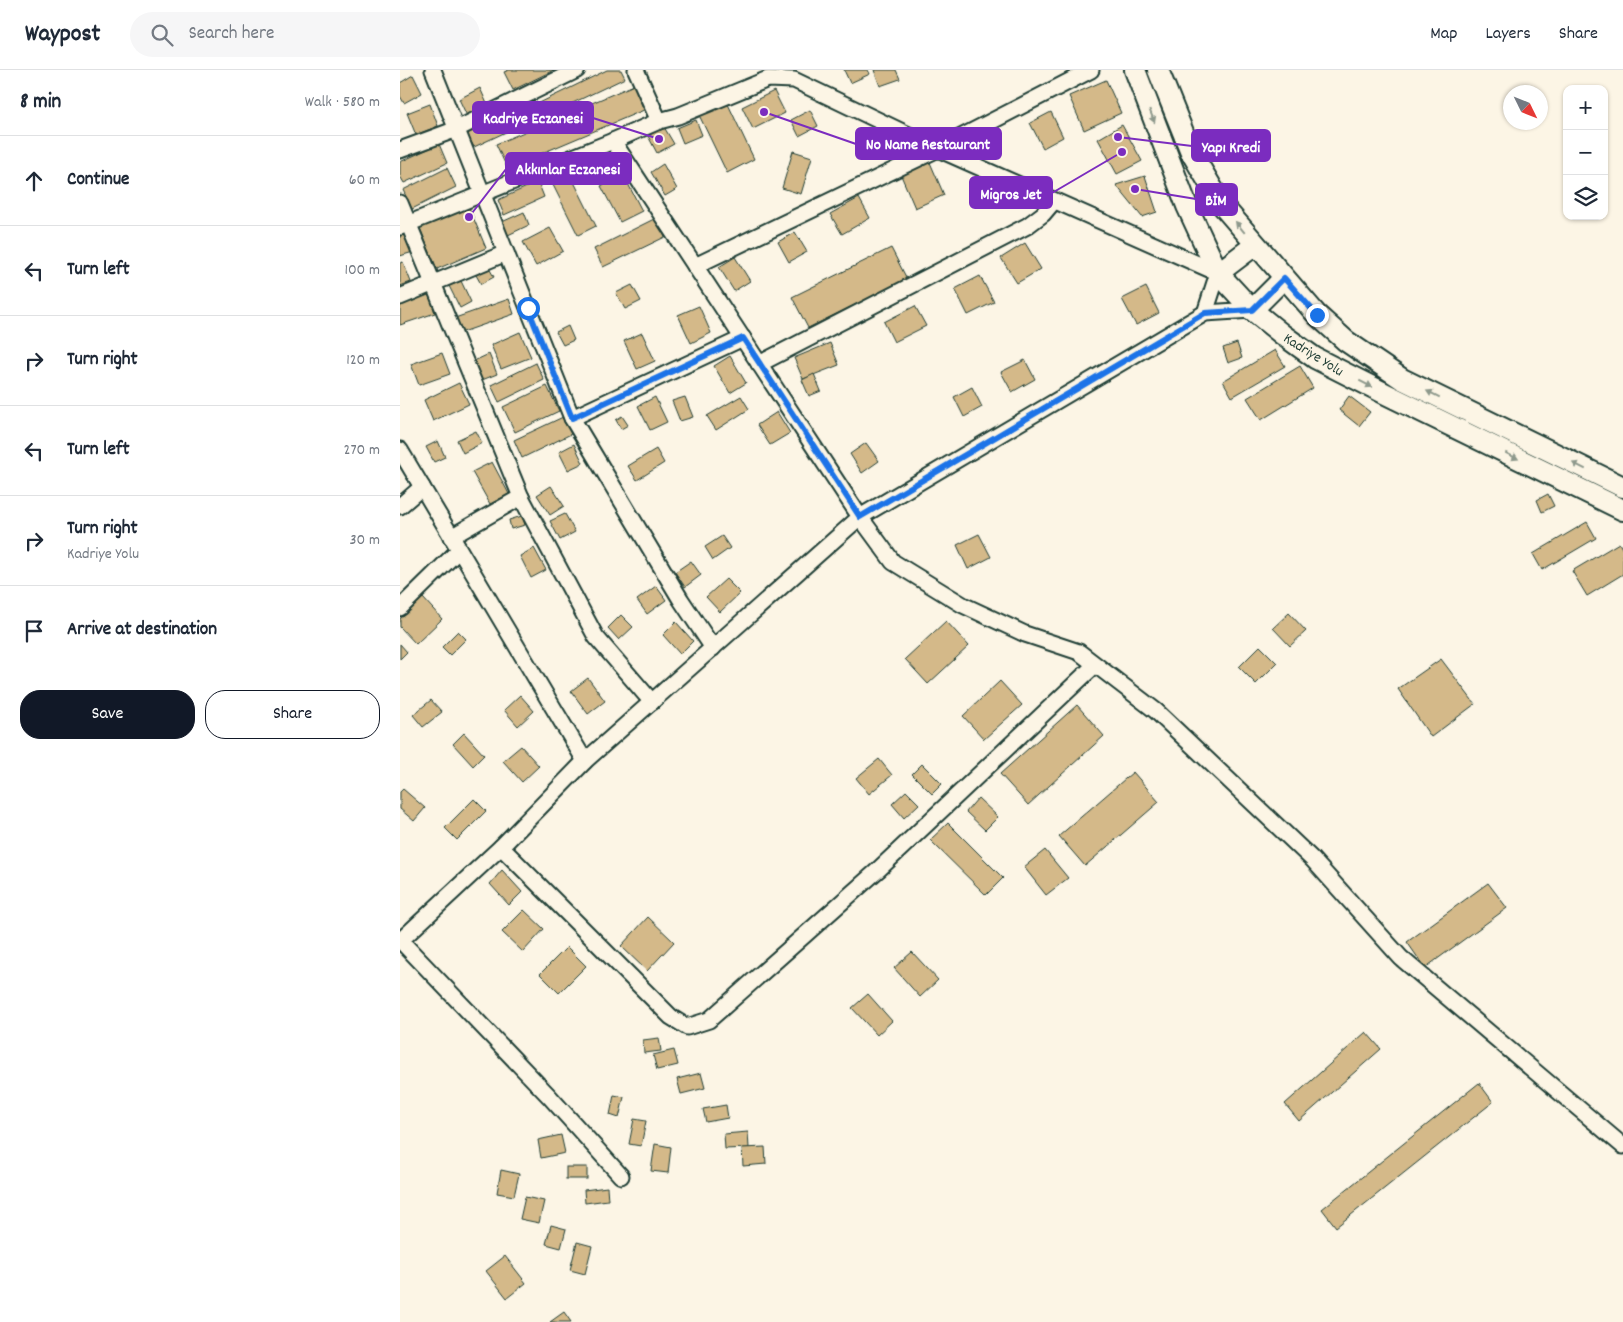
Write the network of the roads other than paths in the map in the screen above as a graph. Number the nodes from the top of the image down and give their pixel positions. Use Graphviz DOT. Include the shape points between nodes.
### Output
graph roads {
  1 [pos="433,70"];
  2 [pos="577,70"];
  3 [pos="636,70"];
  4 [pos="1091,70"];
  5 [pos="1135,70"];
  6 [pos="1158,70"];
  7 [pos="790,73"];
  8 [pos="659,121"];
  9 [pos="457,129"];
  10 [pos="613,142"];
  11 [pos="938,149"];
  12 [pos="400,150"];
  13 [pos="483,194"];
  14 [pos="1054,201"];
  15 [pos="400,203"];
  16 [pos="404,226"];
  17 [pos="1256,245"];
  18 [pos="506,253"];
  19 [pos="695,266"];
  20 [pos="1218,273"];
  21 [pos="1284,278"];
  22 [pos="432,283"];
  23 [pos="400,297"];
  24 [pos="1252,310"];
  25 [pos="1205,313"];
  26 [pos="743,338"];
  27 [pos="759,364"];
  28 [pos="572,418"];
  29 [pos="400,450"];
  30 [pos="422,487"];
  31 [pos="1623,487"];
  32 [pos="521,497"];
  33 [pos="400,506"];
  34 [pos="1623,510"];
  35 [pos="860,517"];
  36 [pos="451,537"];
  37 [pos="459,550"];
  38 [pos="400,608"];
  39 [pos="713,648"];
  40 [pos="1095,664"];
  41 [pos="652,702"];
  42 [pos="585,762"];
  43 [pos="500,847"];
  44 [pos="400,940"];
  45 [pos="1623,1146"];
  46 [pos="621,1176"];
  1 -- 9 [label="street"];
  2 -- 9 [label="street"];
  3 -- 8 [label="street"];
  4 -- 11 [label="street"];
  5 -- 20 [label="main road, Kadriye Yolu, one-way" via="1187,206"];
  17 -- 6 [label="main road, Kadriye Yolu, one-way" via="1222,205 1190,152"];
  7 -- 8 [label="street" via="768,78"];
  7 -- 11 [label="street"];
  8 -- 10 [label="street"];
  9 -- 12 [label="street"];
  9 -- 13 [label="street"];
  10 -- 13 [label="street"];
  10 -- 19 [label="street"];
  11 -- 14 [label="street"];
  11 -- 19 [label="street"];
  13 -- 16 [label="street"];
  13 -- 18 [label="street"];
  14 -- 20 [label="street"];
  14 -- 27 [label="street" via="1044,214 1026,226"];
  15 -- 16 [label="street"];
  16 -- 22 [label="street"];
  17 -- 20 [label="main road"];
  17 -- 21 [label="main road, Kadriye Yolu"];
  18 -- 22 [label="street"];
  18 -- 28 [label="street"];
  19 -- 26 [label="street"];
  20 -- 24 [label="main road, Kadriye Yolu"];
  20 -- 25 [label="street"];
  21 -- 24 [label="main road"];
  31 -- 21 [label="main road, Kadriye Yolu, one-way" via="1402,379 1346,341"];
  22 -- 23 [label="street"];
  22 -- 32 [label="street"];
  24 -- 25 [label="street"];
  24 -- 34 [label="main road, Kadriye Yolu, one-way" via="1315,358"];
  25 -- 35 [label="street"];
  26 -- 27 [label="street"];
  26 -- 28 [label="street"];
  27 -- 35 [label="street"];
  28 -- 39 [label="street"];
  29 -- 30 [label="street"];
  30 -- 33 [label="street"];
  30 -- 36 [label="street"];
  32 -- 36 [label="street"];
  32 -- 41 [label="street" via="596,637"];
  35 -- 39 [label="street"];
  35 -- 40 [label="street" via="892,562 963,604 1025,634 1079,652"];
  36 -- 37 [label="street"];
  37 -- 38 [label="street"];
  37 -- 42 [label="street"];
  39 -- 41 [label="street"];
  40 -- 43 [label="street" via="878,870 709,1020 687,1026 671,1017"];
  40 -- 45 [label="street" via="1156,710 1305,852 1401,958"];
  41 -- 42 [label="street"];
  42 -- 43 [label="street"];
  43 -- 44 [label="street"];
  44 -- 46 [label="street"];
}
